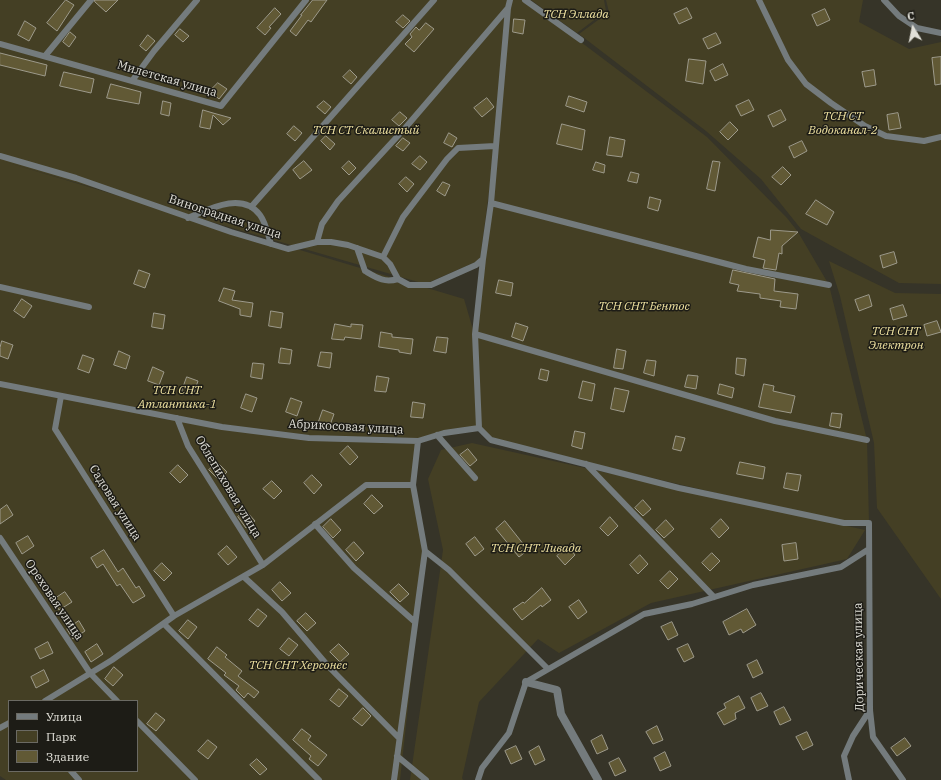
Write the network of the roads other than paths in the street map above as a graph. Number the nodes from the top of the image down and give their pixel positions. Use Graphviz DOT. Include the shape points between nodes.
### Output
graph roads {
  1 [pos="90,0"];
  2 [pos="197,0"];
  3 [pos="306,0"];
  4 [pos="434,0"];
  5 [pos="510,0"];
  6 [pos="525,0"];
  7 [pos="759,0"];
  8 [pos="884,0"];
  9 [pos="508,8"];
  10 [pos="941,33"];
  11 [pos="581,40"];
  12 [pos="0,44"];
  13 [pos="45,56"];
  14 [pos="132,81"];
  15 [pos="941,137"];
  16 [pos="495,146"];
  17 [pos="0,156"];
  18 [pos="491,202"];
  19 [pos="251,207"];
  20 [pos="188,218"];
  21 [pos="317,242"];
  22 [pos="271,244"];
  23 [pos="357,248"];
  24 [pos="383,257"];
  25 [pos="483,259"];
  26 [pos="398,279"];
  27 [pos="829,285"];
  28 [pos="0,287"];
  29 [pos="89,307"];
  30 [pos="475,334"];
  31 [pos="0,384"];
  32 [pos="61,396"];
  33 [pos="177,418"];
  34 [pos="479,428"];
  35 [pos="436,436"];
  36 [pos="867,440"];
  37 [pos="418,441"];
  38 [pos="586,464"];
  39 [pos="475,478"];
  40 [pos="413,485"];
  41 [pos="315,524"];
  42 [pos="0,538"];
  43 [pos="869,550"];
  44 [pos="425,552"];
  45 [pos="263,565"];
  46 [pos="244,577"];
  47 [pos="714,597"];
  48 [pos="174,616"];
  49 [pos="415,622"];
  50 [pos="164,624"];
  51 [pos="548,669"];
  52 [pos="90,673"];
  53 [pos="526,682"];
  54 [pos="47,700"];
  55 [pos="116,700"];
  56 [pos="870,710"];
  57 [pos="138,722"];
  58 [pos="399,738"];
  59 [pos="397,756"];
  60 [pos="72,772"];
  61 [pos="79,780"];
  62 [pos="195,780"];
  63 [pos="319,780"];
  64 [pos="394,780"];
  65 [pos="426,780"];
  66 [pos="478,780"];
  67 [pos="598,780"];
  68 [pos="848,780"];
  69 [pos="903,780"];
  1 -- 13 [label="lane"];
  2 -- 14 [label="lane"];
  3 -- 14 [label="lane, Милетская улица" via="221,106"];
  4 -- 19 [label="lane"];
  5 -- 9 [label="lane"];
  6 -- 11 [label="lane"];
  7 -- 15 [label="lane" via="788,60 806,84 831,103 865,126 886,136 924,141"];
  8 -- 10 [label="lane" via="917,28"];
  9 -- 16 [label="lane"];
  9 -- 21 [label="lane" via="406,127 338,201 322,224"];
  12 -- 13 [label="lane, Милетская улица"];
  13 -- 14 [label="lane, Милетская улица"];
  16 -- 18 [label="lane"];
  16 -- 24 [label="lane" via="458,148 403,217"];
  17 -- 20 [label="lane, Виноградная улица" via="76,178"];
  18 -- 25 [label="lane"];
  18 -- 27 [label="lane" via="746,269"];
  19 -- 20 [label="lane" via="230,203"];
  19 -- 22 [label="lane" via="260,215"];
  20 -- 22 [label="lane, Виноградная улица"];
  21 -- 22 [label="lane, Виноградная улица" via="288,249"];
  21 -- 23 [label="lane, Виноградная улица" via="331,242"];
  23 -- 24 [label="lane, Виноградная улица"];
  23 -- 26 [label="lane" via="365,271 388,282"];
  24 -- 26 [label="lane"];
  25 -- 26 [label="lane" via="431,285 409,285"];
  25 -- 30 [label="lane"];
  28 -- 29 [label="lane"];
  30 -- 34 [label="lane"];
  30 -- 36 [label="lane" via="775,421"];
  31 -- 32 [label="lane, Абрикосовая улица"];
  32 -- 33 [label="lane, Абрикосовая улица"];
  32 -- 48 [label="lane, Садовая улица" via="55,428"];
  33 -- 37 [label="lane, Абрикосовая улица" via="222,427 309,438"];
  33 -- 45 [label="lane, Облепиховая улица" via="188,446"];
  34 -- 35 [label="lane, Абрикосовая улица"];
  34 -- 38 [label="lane" via="490,440"];
  35 -- 37 [label="lane, Абрикосовая улица"];
  35 -- 39 [label="lane"];
  37 -- 40 [label="lane"];
  38 -- 43 [label="lane, Дорическая улица" via="679,488 844,523 869,523"];
  38 -- 47 [label="lane"];
  40 -- 41 [label="lane" via="366,485"];
  40 -- 44 [label="lane"];
  41 -- 45 [label="lane"];
  41 -- 49 [label="lane" via="354,568"];
  42 -- 52 [label="lane, Ореховая улица"];
  43 -- 47 [label="lane" via="841,566 753,585"];
  43 -- 56 [label="lane, Дорическая улица"];
  44 -- 49 [label="lane"];
  44 -- 51 [label="lane" via="449,570"];
  45 -- 46 [label="lane"];
  46 -- 48 [label="lane"];
  46 -- 58 [label="lane" via="282,612 328,666"];
  47 -- 51 [label="lane" via="644,614"];
  48 -- 50 [label="lane"];
  49 -- 58 [label="lane"];
  50 -- 52 [label="lane"];
  50 -- 63 [label="lane"];
  51 -- 53 [label="lane"];
  52 -- 54 [label="lane"];
  52 -- 55 [label="lane, Ореховая улица"];
  53 -- 66 [label="lane" via="509,733 482,768"];
  53 -- 67 [label="street" via="557,690 561,714"];
  56 -- 68 [label="lane" via="853,736 844,756"];
  56 -- 69 [label="lane, Дорическая улица" via="873,737"];
  57 -- 62 [label="lane"];
  58 -- 59 [label="lane"];
  59 -- 64 [label="lane"];
  59 -- 65 [label="lane"];
  60 -- 61 [label="lane"];
}
